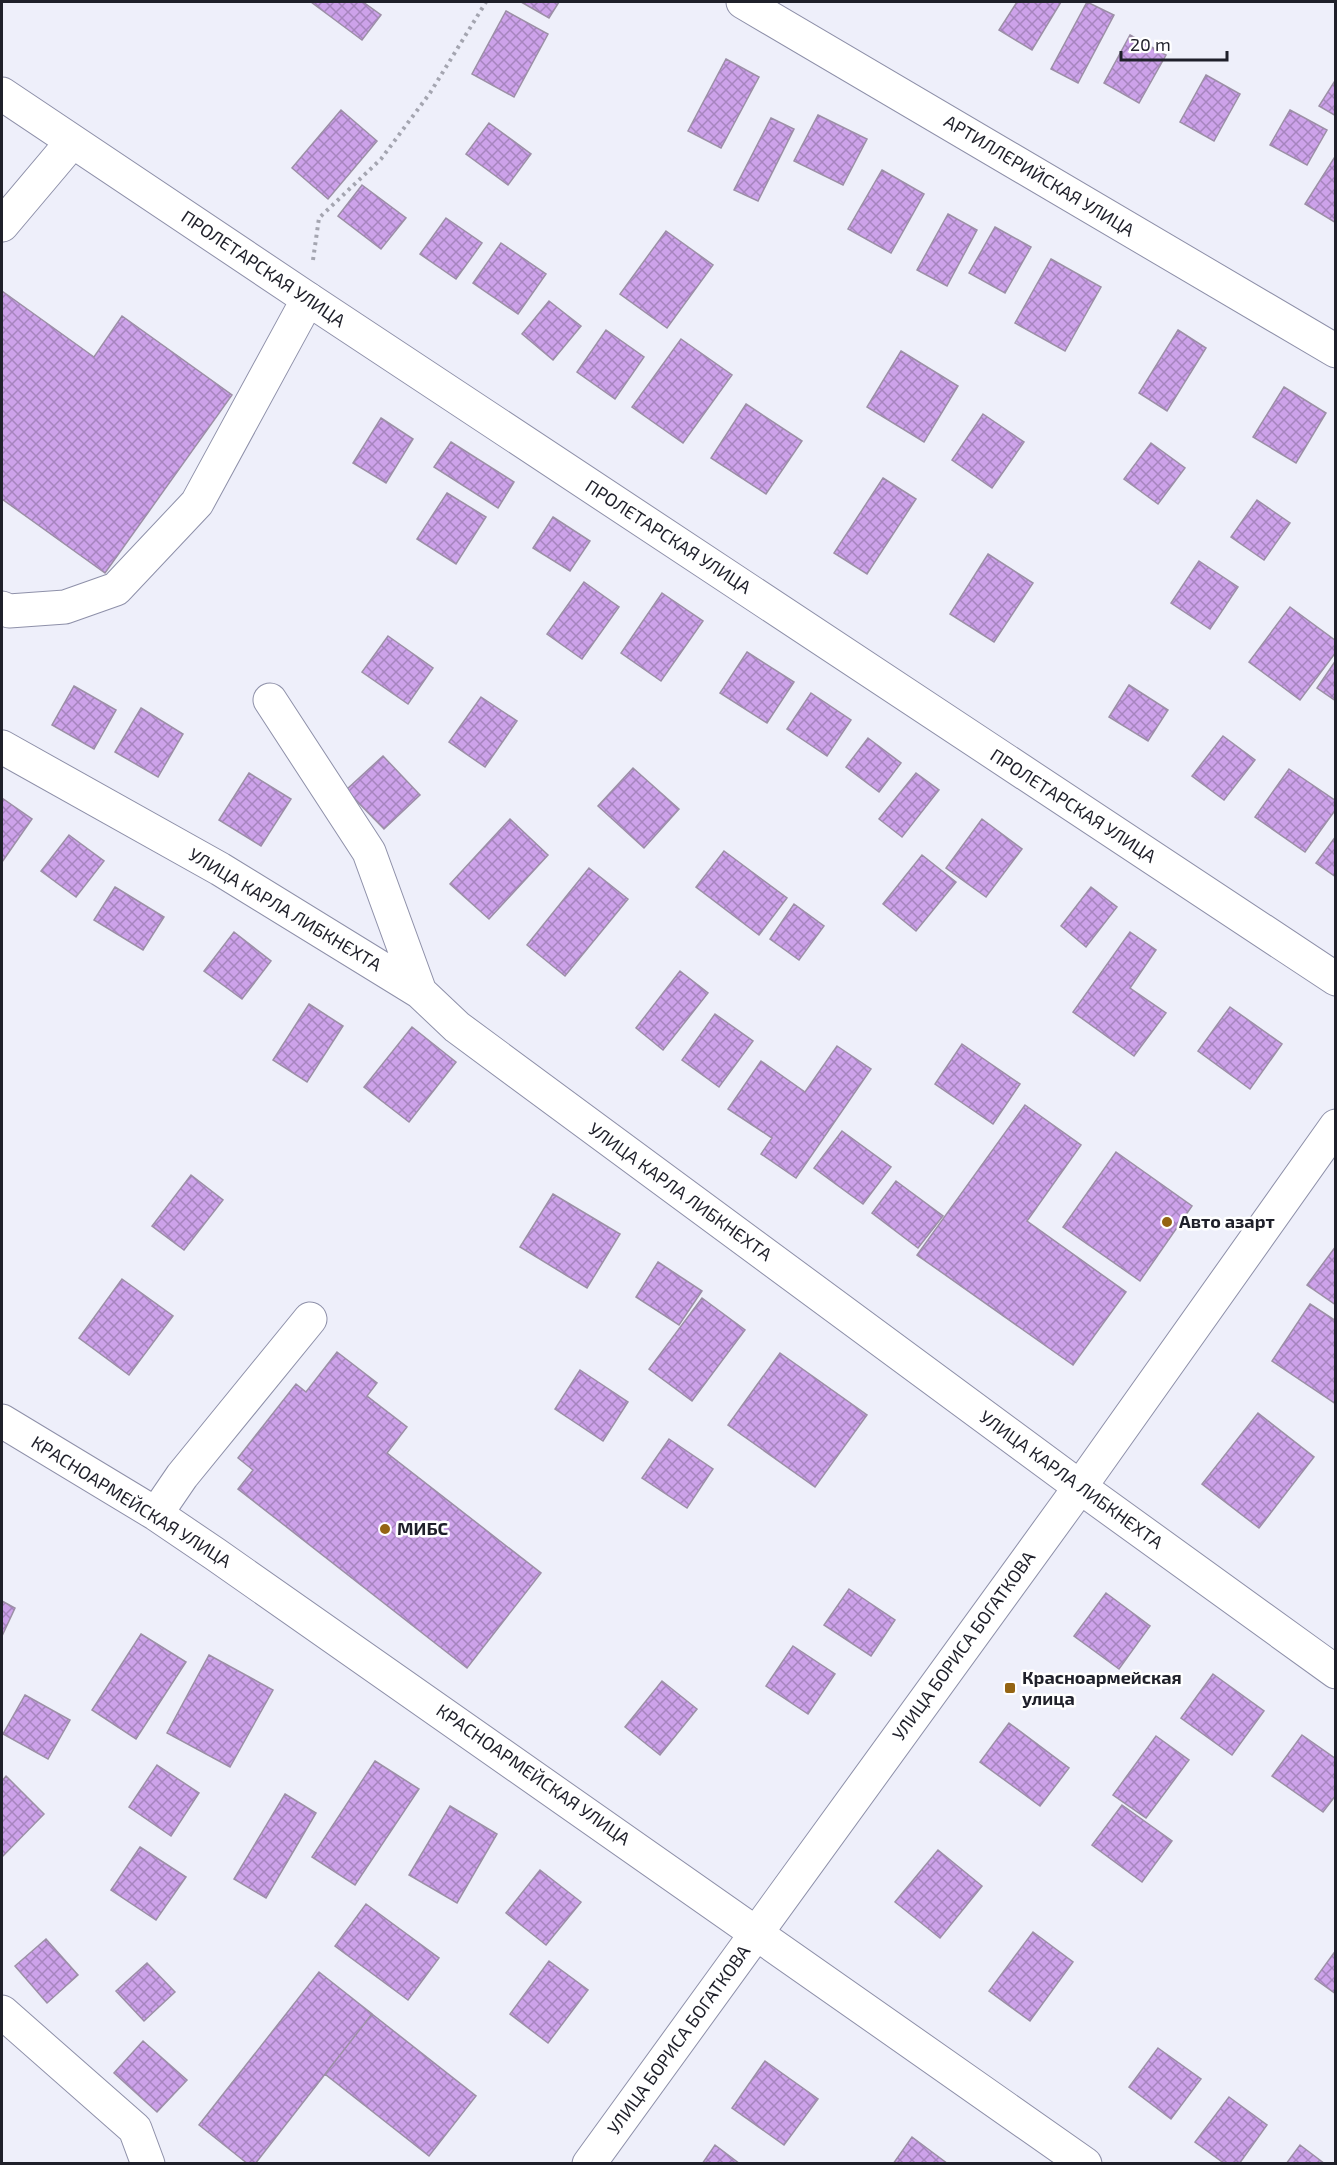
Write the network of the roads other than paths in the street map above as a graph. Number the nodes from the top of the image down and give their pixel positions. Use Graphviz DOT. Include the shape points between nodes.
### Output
graph roads {
  1 [pos="743,2"];
  2 [pos="2,94"];
  3 [pos="72,142"];
  4 [pos="2,225"];
  5 [pos="308,299"];
  6 [pos="1335,351"];
  7 [pos="2,608"];
  8 [pos="270,700"];
  9 [pos="2,747"];
  10 [pos="1335,979"];
  11 [pos="420,992"];
  12 [pos="1335,1126"];
  13 [pos="310,1319"];
  14 [pos="2,1421"];
  15 [pos="1080,1487"];
  16 [pos="156,1514"];
  17 [pos="1335,1672"];
  18 [pos="757,1932"];
  19 [pos="2,2012"];
  20 [pos="148,2163"];
  21 [pos="589,2163"];
  22 [pos="1085,2163"];
  1 -- 6 [label="street, АРТИЛЛЕРИЙСКАЯ УЛИЦА"];
  2 -- 3 [label="street, ПРОЛЕТАРСКАЯ УЛИЦА"];
  3 -- 4 [label="street"];
  3 -- 5 [label="street, ПРОЛЕТАРСКАЯ УЛИЦА"];
  5 -- 7 [label="street" via="197,503 116,589 65,608"];
  5 -- 10 [label="street, ПРОЛЕТАРСКАЯ УЛИЦА"];
  8 -- 11 [label="street" via="369,852"];
  9 -- 11 [label="street, УЛИЦА КАРЛА ЛИБКНЕХТА" via="220,869"];
  11 -- 15 [label="street, УЛИЦА КАРЛА ЛИБКНЕХТА" via="457,1027"];
  12 -- 15 [label="street, УЛИЦА БОРИСА БОГАТКОВА"];
  13 -- 16 [label="street" via="182,1476"];
  14 -- 16 [label="street, КРАСНОАРМЕЙСКАЯ УЛИЦА"];
  15 -- 17 [label="street, УЛИЦА КАРЛА ЛИБКНЕХТА"];
  15 -- 18 [label="street, УЛИЦА БОРИСА БОГАТКОВА"];
  16 -- 18 [label="street, КРАСНОАРМЕЙСКАЯ УЛИЦА"];
  18 -- 21 [label="street, УЛИЦА БОРИСА БОГАТКОВА"];
  18 -- 22 [label="street, КРАСНОАРМЕЙСКАЯ УЛИЦА"];
  19 -- 20 [label="street" via="135,2129"];
}
